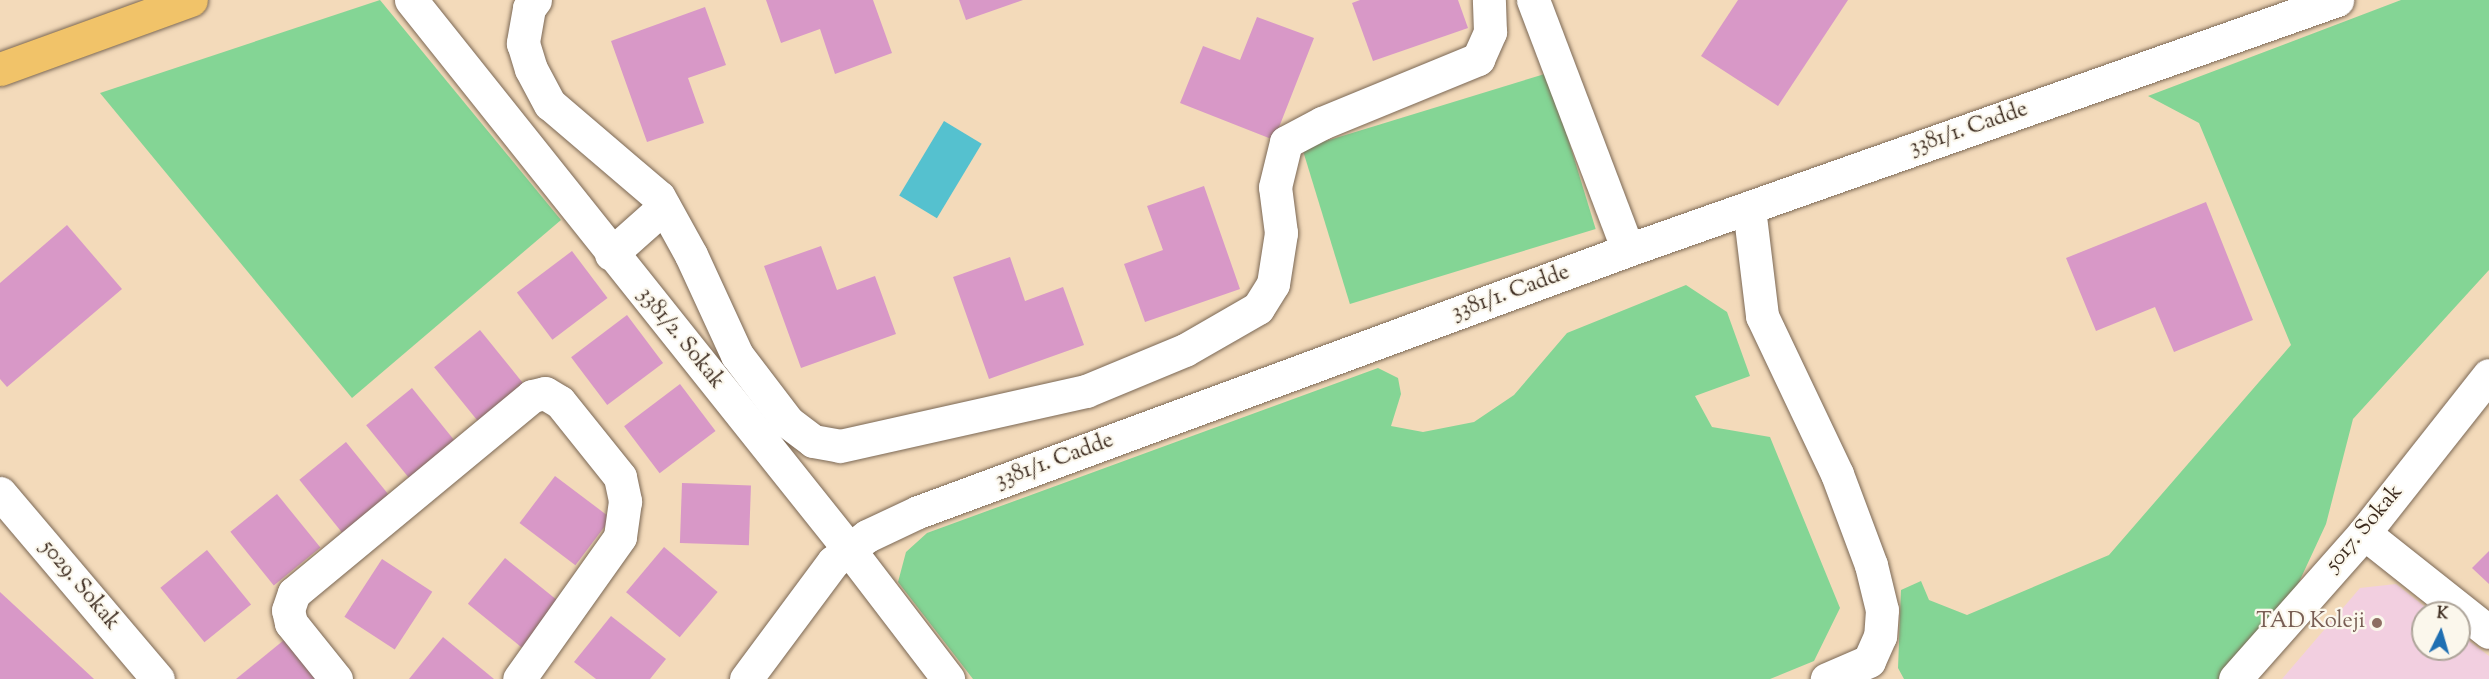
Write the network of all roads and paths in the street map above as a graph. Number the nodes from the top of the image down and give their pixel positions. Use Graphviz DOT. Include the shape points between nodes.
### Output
graph roads {
  1 [pos="190,0"];
  2 [pos="411,0"];
  3 [pos="535,0"];
  4 [pos="1489,0"];
  5 [pos="1533,0"];
  6 [pos="2337,0"];
  7 [pos="0,69"];
  8 [pos="664,207"];
  9 [pos="1749,208"];
  10 [pos="1628,250"];
  11 [pos="611,254"];
  12 [pos="2489,375"];
  13 [pos="0,493"];
  14 [pos="2364,533"];
  15 [pos="848,548"];
  16 [pos="2489,632"];
  17 [pos="1874,670"];
  18 [pos="158,679"];
  19 [pos="336,679"];
  20 [pos="519,679"];
  21 [pos="746,679"];
  22 [pos="948,679"];
  23 [pos="1827,679"];
  24 [pos="2235,679"];
  1 -- 7 [label="main road"];
  2 -- 11 [label="street, 3381/2. Sokak"];
  3 -- 8 [label="street" via="529,8 523,44 550,104 659,197"];
  4 -- 8 [label="street" via="1490,32 1478,59 1322,123 1286,142 1275,187 1281,233 1273,284 1258,308 1185,350 1086,391 840,446 813,441 788,422 737,355"];
  5 -- 10 [label="street"];
  6 -- 9 [label="street, 3381/1. Cadde"];
  8 -- 11 [label="street"];
  9 -- 10 [label="street, 3381/1. Cadde"];
  9 -- 17 [label="street" via="1762,316 1837,474 1871,565 1882,610"];
  10 -- 15 [label="street, 3381/1. Cadde" via="918,512"];
  11 -- 15 [label="street, 3381/2. Sokak"];
  12 -- 14 [label="street, 5017. Sokak"];
  13 -- 18 [label="street, 5029. Sokak"];
  14 -- 16 [label="street"];
  14 -- 24 [label="street, 5017. Sokak"];
  15 -- 21 [label="street, 3381/1. Cadde" via="818,580"];
  15 -- 22 [label="street, 3381/2. Sokak"];
  17 -- 23 [label="street"];
  19 -- 20 [label="street" via="291,623 288,610 294,593 531,396 545,393 560,402 620,477 625,501 620,537"];
}
